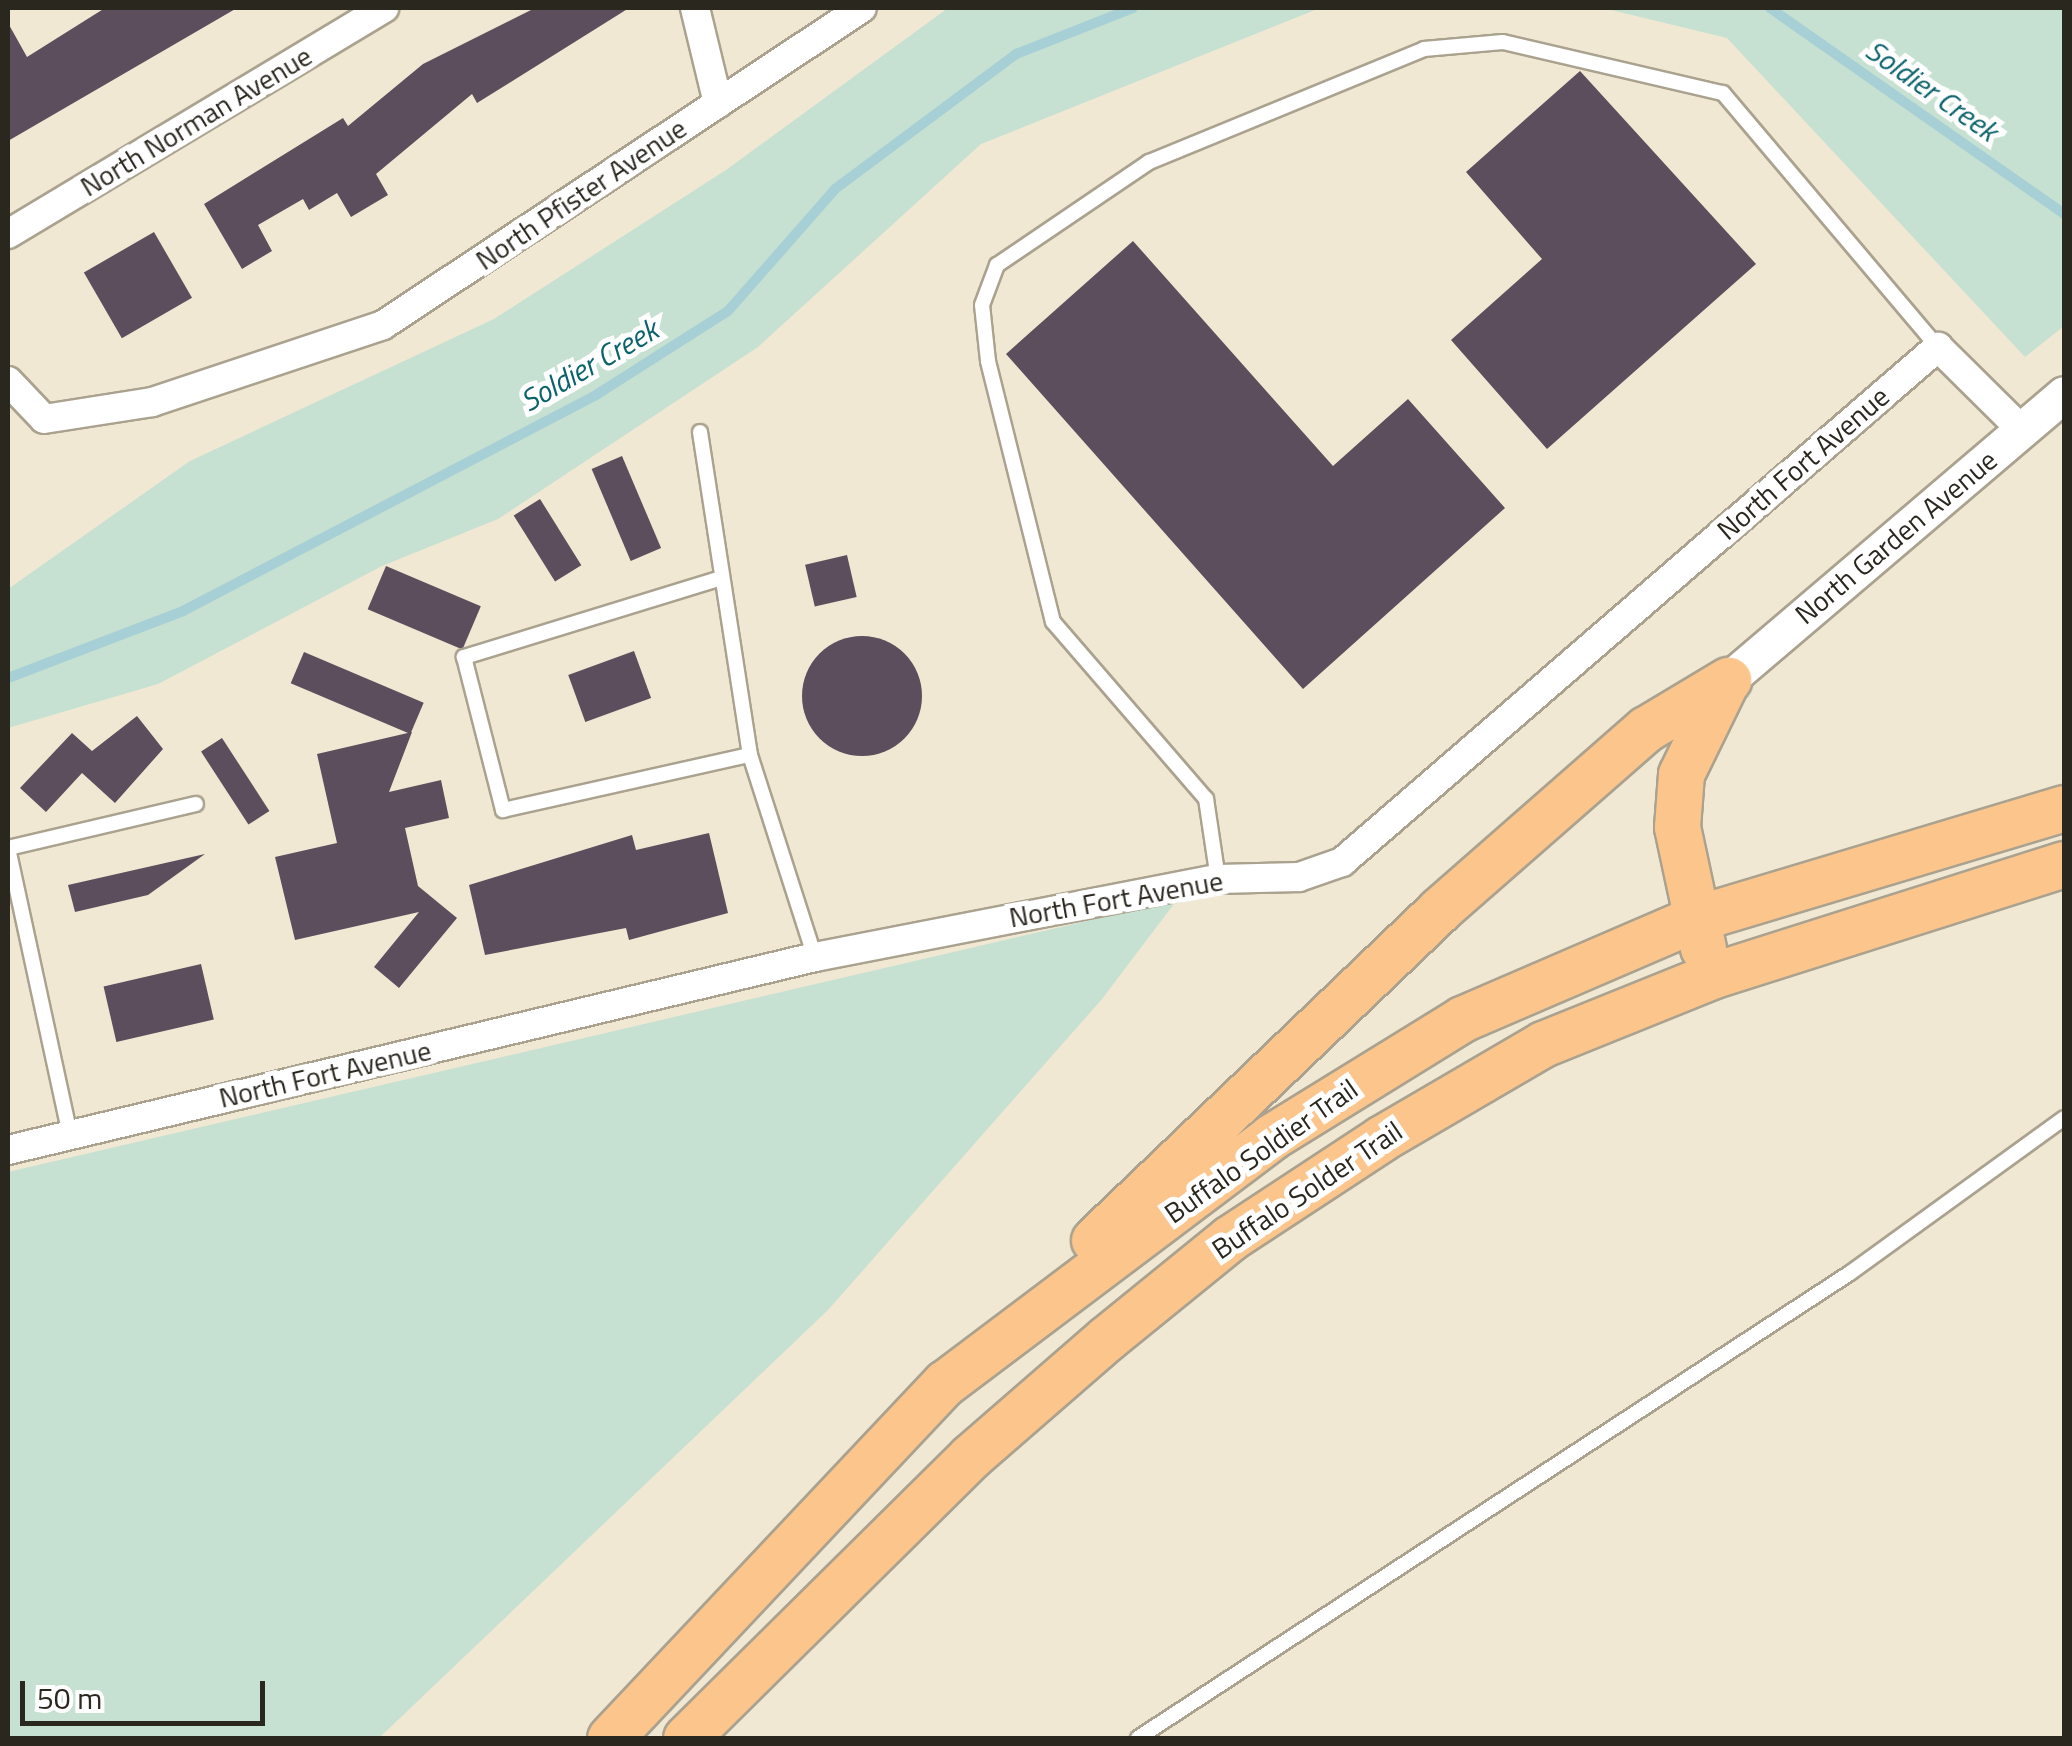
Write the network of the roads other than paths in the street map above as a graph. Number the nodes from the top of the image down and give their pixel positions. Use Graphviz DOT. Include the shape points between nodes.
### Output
graph roads {
  1 [pos="384,8"];
  2 [pos="696,8"];
  3 [pos="862,8"];
  4 [pos="718,103"];
  5 [pos="8,234"];
  6 [pos="1938,347"];
  7 [pos="8,381"];
  8 [pos="2064,394"];
  9 [pos="2022,430"];
  10 [pos="700,432"];
  11 [pos="718,579"];
  12 [pos="1728,680"];
  13 [pos="750,754"];
  14 [pos="196,804"];
  15 [pos="2064,808"];
  16 [pos="2064,864"];
  17 [pos="1218,879"];
  18 [pos="1694,919"];
  19 [pos="815,957"];
  20 [pos="1712,976"];
  21 [pos="2064,1118"];
  22 [pos="70,1135"];
  23 [pos="8,1150"];
  24 [pos="945,1383"];
  25 [pos="610,1738"];
  26 [pos="686,1738"];
  27 [pos="1138,1738"];
  1 -- 5 [label="street, North Norman Avenue"];
  2 -- 4 [label="street"];
  3 -- 4 [label="street, North Pfister Avenue"];
  4 -- 7 [label="street, North Pfister Avenue" via="383,325 291,362 152,402 44,418"];
  6 -- 9 [label="street"];
  6 -- 17 [label="street, North Fort Avenue" via="1342,862 1300,877"];
  6 -- 17 [label="lane" via="1724,93 1503,42 1424,49 1149,162 997,265 982,305 988,361 1052,622 1206,798"];
  8 -- 9 [label="street, North Garden Avenue"];
  9 -- 12 [label="street, North Garden Avenue"];
  10 -- 11 [label="lane"];
  11 -- 13 [label="lane"];
  11 -- 13 [label="lane" via="464,657 503,810"];
  12 -- 18 [label="main road" via="1693,733 1680,774 1677,827"];
  12 -- 24 [label="main road" via="1646,729 1439,910"];
  13 -- 19 [label="lane"];
  14 -- 22 [label="lane" via="8,848"];
  15 -- 18 [label="main road, Buffalo Soldier Trail"];
  16 -- 20 [label="main road, Buffalo Solder Trail"];
  17 -- 19 [label="street, North Fort Avenue"];
  18 -- 20 [label="main road"];
  18 -- 24 [label="main road, Buffalo Soldier Trail" via="1430,1038 1271,1137"];
  19 -- 22 [label="street, North Fort Avenue"];
  20 -- 26 [label="main road, Buffalo Solder Trail" via="1543,1044 1230,1238 970,1458"];
  21 -- 27 [label="lane" via="1850,1273"];
  22 -- 23 [label="street, North Fort Avenue"];
  24 -- 25 [label="main road, Buffalo Soldier Trail"];
}
